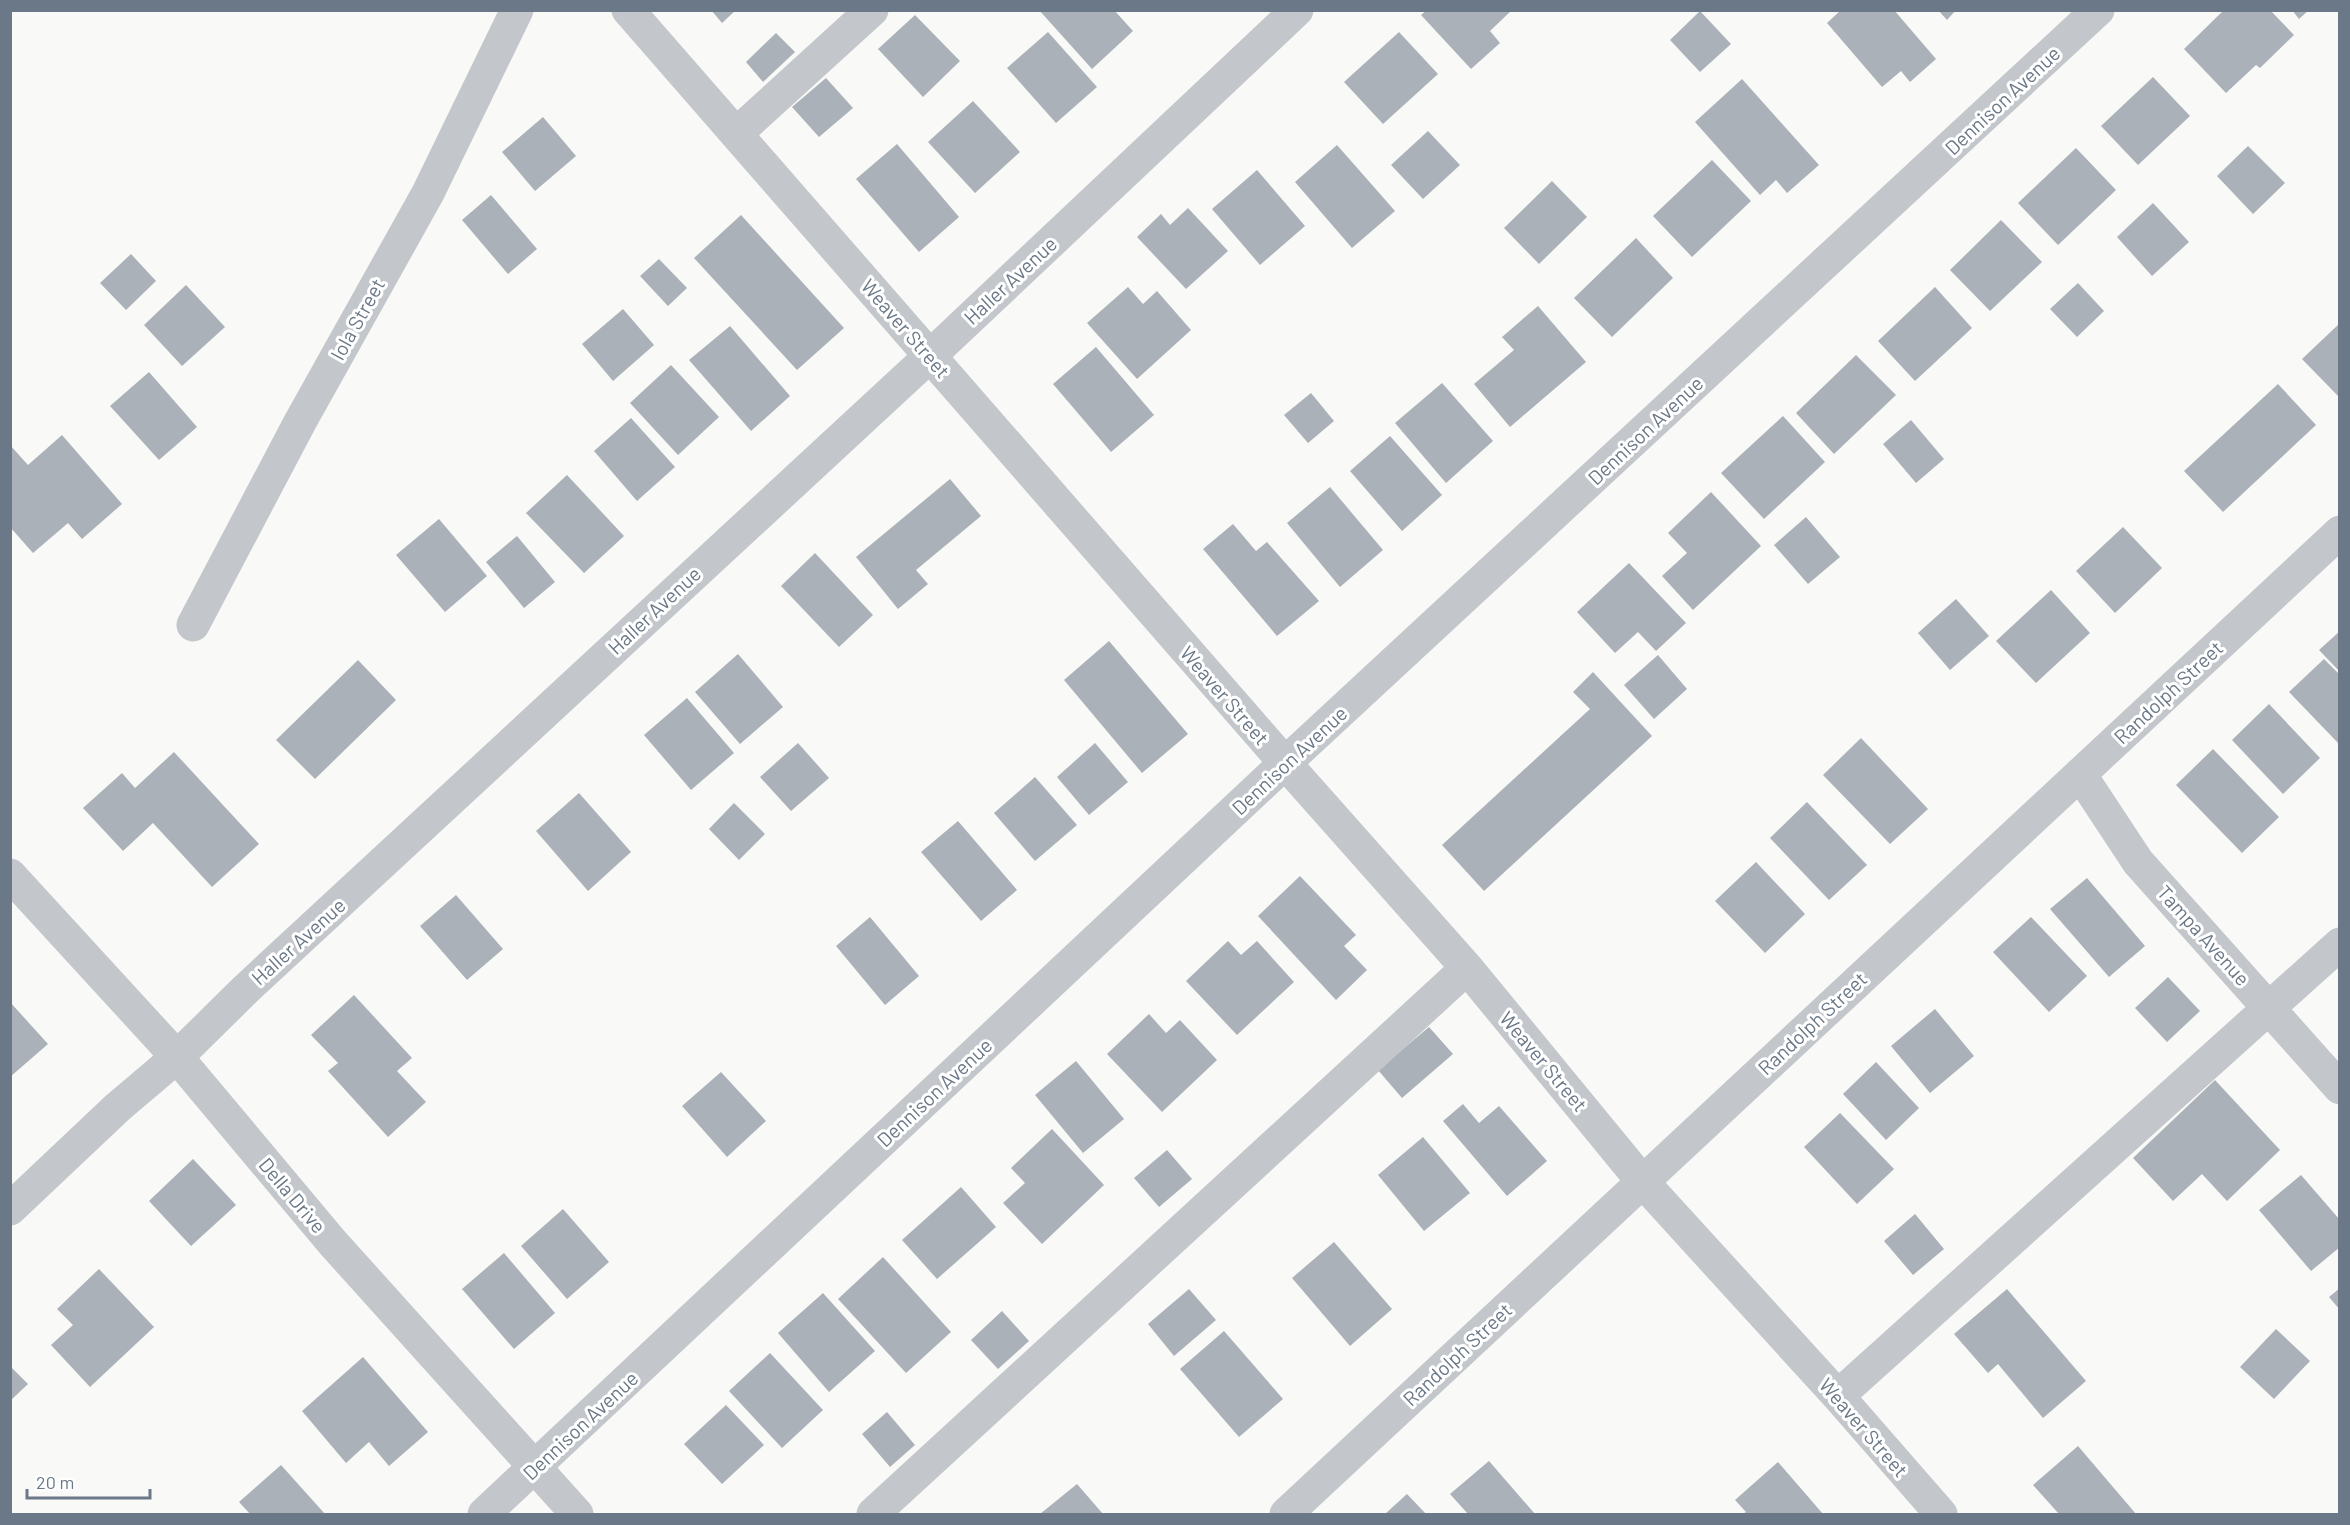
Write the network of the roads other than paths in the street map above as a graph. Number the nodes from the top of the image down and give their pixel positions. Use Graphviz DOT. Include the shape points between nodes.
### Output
graph roads {
  1 [pos="517,10"];
  2 [pos="628,10"];
  3 [pos="872,10"];
  4 [pos="1297,10"];
  5 [pos="2098,10"];
  6 [pos="736,135"];
  7 [pos="930,356"];
  8 [pos="2340,532"];
  9 [pos="193,625"];
  10 [pos="1285,763"];
  11 [pos="2080,774"];
  12 [pos="10,875"];
  13 [pos="2340,944"];
  14 [pos="1467,968"];
  15 [pos="2269,1008"];
  16 [pos="177,1057"];
  17 [pos="2340,1088"];
  18 [pos="1642,1180"];
  19 [pos="10,1209"];
  20 [pos="1838,1396"];
  21 [pos="535,1467"];
  22 [pos="484,1515"];
  23 [pos="577,1515"];
  24 [pos="873,1515"];
  25 [pos="1286,1515"];
  26 [pos="1941,1515"];
  1 -- 9 [label="street, Iola Street" via="428,193 300,422"];
  2 -- 6 [label="street, Weaver Street"];
  3 -- 6 [label="street"];
  4 -- 7 [label="street, Haller Avenue"];
  5 -- 10 [label="street, Dennison Avenue"];
  6 -- 7 [label="street, Weaver Street"];
  7 -- 10 [label="street, Weaver Street"];
  7 -- 16 [label="street, Haller Avenue"];
  8 -- 11 [label="street, Randolph Street"];
  10 -- 14 [label="street, Weaver Street"];
  10 -- 21 [label="street, Dennison Avenue"];
  11 -- 15 [label="street, Tampa Avenue" via="2138,862"];
  11 -- 18 [label="street, Randolph Street"];
  12 -- 16 [label="street, Della Drive"];
  13 -- 15 [label="street"];
  14 -- 18 [label="street, Weaver Street"];
  14 -- 24 [label="street"];
  15 -- 17 [label="street, Tampa Avenue"];
  15 -- 20 [label="street"];
  16 -- 19 [label="street, Haller Avenue"];
  16 -- 21 [label="street, Della Drive" via="332,1242"];
  18 -- 20 [label="street, Weaver Street"];
  18 -- 25 [label="street, Randolph Street"];
  20 -- 26 [label="street, Weaver Street"];
  21 -- 22 [label="street, Dennison Avenue"];
  21 -- 23 [label="street, Della Drive"];
}
